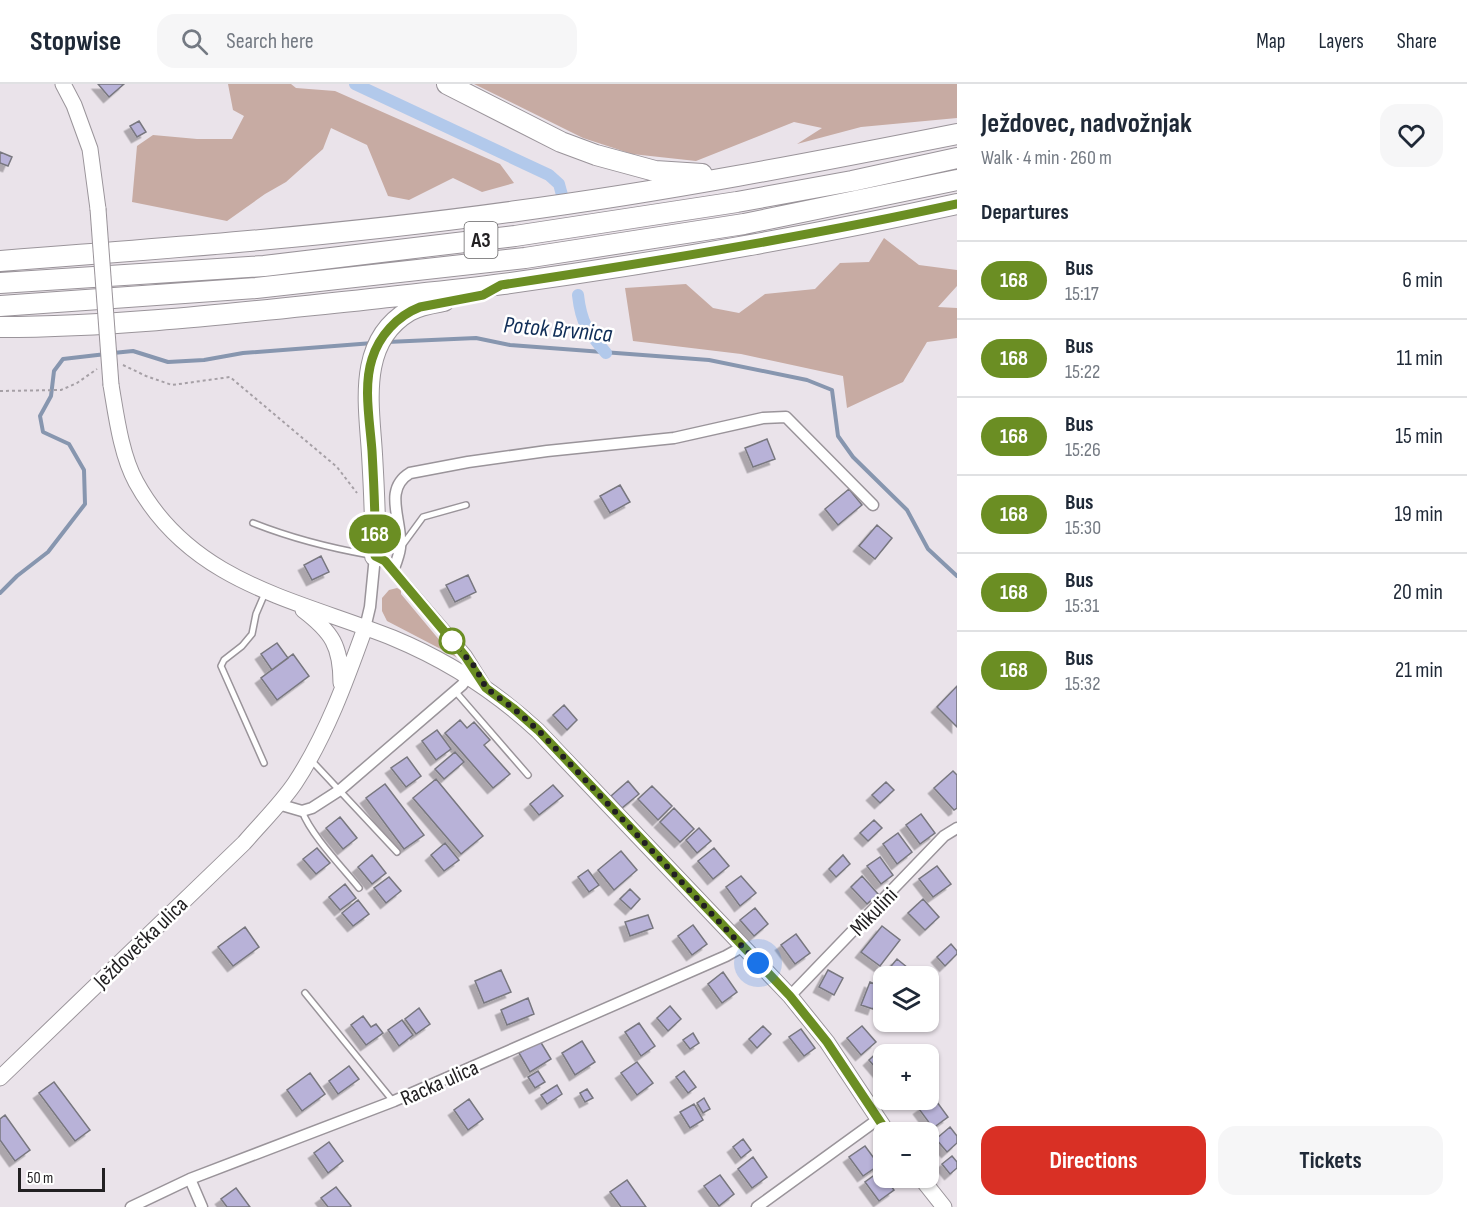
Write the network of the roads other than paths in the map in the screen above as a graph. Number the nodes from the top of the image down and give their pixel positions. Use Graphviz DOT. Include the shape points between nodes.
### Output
graph roads {
  1 [pos="63,84"];
  2 [pos="447,84"];
  3 [pos="957,134"];
  4 [pos="957,158"];
  5 [pos="776,170"];
  6 [pos="957,180"];
  7 [pos="957,204"];
  8 [pos="0,261"];
  9 [pos="0,283"];
  10 [pos="501,285"];
  11 [pos="0,306"];
  12 [pos="0,327"];
  13 [pos="466,505"];
  14 [pos="873,505"];
  15 [pos="253,523"];
  16 [pos="400,548"];
  17 [pos="375,556"];
  18 [pos="393,571"];
  19 [pos="265,591"];
  20 [pos="289,601"];
  21 [pos="365,628"];
  22 [pos="468,677"];
  23 [pos="486,688"];
  24 [pos="341,689"];
  25 [pos="455,691"];
  26 [pos="310,759"];
  27 [pos="264,763"];
  28 [pos="528,775"];
  29 [pos="340,790"];
  30 [pos="278,804"];
  31 [pos="302,811"];
  32 [pos="957,828"];
  33 [pos="396,852"];
  34 [pos="359,888"];
  35 [pos="742,947"];
  36 [pos="305,993"];
  37 [pos="790,996"];
  38 [pos="0,1078"];
  39 [pos="394,1101"];
  40 [pos="877,1120"];
  41 [pos="190,1179"];
  42 [pos="929,1188"];
  43 [pos="132,1207"];
  44 [pos="202,1207"];
  45 [pos="757,1207"];
  46 [pos="944,1207"];
  1 -- 19 [label="main road, bridge" via="90,149 111,385 119,432 134,479 162,521 197,554"];
  2 -- 5 [label="highway" via="561,142 655,171 698,175"];
  3 -- 5 [label="highway"];
  4 -- 9 [label="highway, A3" via="737,202 515,236 264,266"];
  5 -- 8 [label="highway" via="452,220 273,240"];
  6 -- 11 [label="highway, A3" via="744,224 525,258 256,288"];
  7 -- 10 [label="highway" via="739,248"];
  10 -- 12 [label="highway" via="267,310"];
  10 -- 17 [label="highway" via="483,295 410,310 382,337 372,359 368,395"];
  13 -- 16 [label="lane" via="423,517"];
  14 -- 16 [label="street" via="786,417 763,418 674,438 547,451 410,473 395,488"];
  15 -- 17 [label="lane" via="282,535"];
  16 -- 18 [label="street"];
  17 -- 18 [label="street"];
  17 -- 21 [label="street"];
  18 -- 23 [label="street" via="465,656"];
  19 -- 20 [label="main road"];
  19 -- 27 [label="lane" via="252,634 221,666"];
  20 -- 21 [label="main road"];
  20 -- 24 [label="main road" via="333,638"];
  21 -- 22 [label="main road"];
  21 -- 24 [label="main road, Ježdovečka ulica"];
  22 -- 23 [label="main road"];
  22 -- 25 [label="street"];
  23 -- 35 [label="main road" via="538,730"];
  24 -- 26 [label="main road, Ježdovečka ulica"];
  25 -- 28 [label="lane"];
  25 -- 29 [label="street"];
  26 -- 29 [label="lane"];
  26 -- 30 [label="main road, Ježdovečka ulica"];
  29 -- 31 [label="street"];
  29 -- 33 [label="lane"];
  30 -- 31 [label="street"];
  30 -- 38 [label="main road, Ježdovečka ulica" via="244,843"];
  31 -- 34 [label="lane"];
  32 -- 37 [label="street, Mikulini" via="944,836"];
  35 -- 37 [label="main road"];
  35 -- 39 [label="street, Racka ulica"];
  36 -- 39 [label="lane"];
  37 -- 40 [label="main road" via="827,1042"];
  39 -- 41 [label="street, Racka ulica"];
  40 -- 45 [label="street"];
  41 -- 43 [label="street, Racka ulica"];
  41 -- 44 [label="street"];
  42 -- 46 [label="main road"];
}
